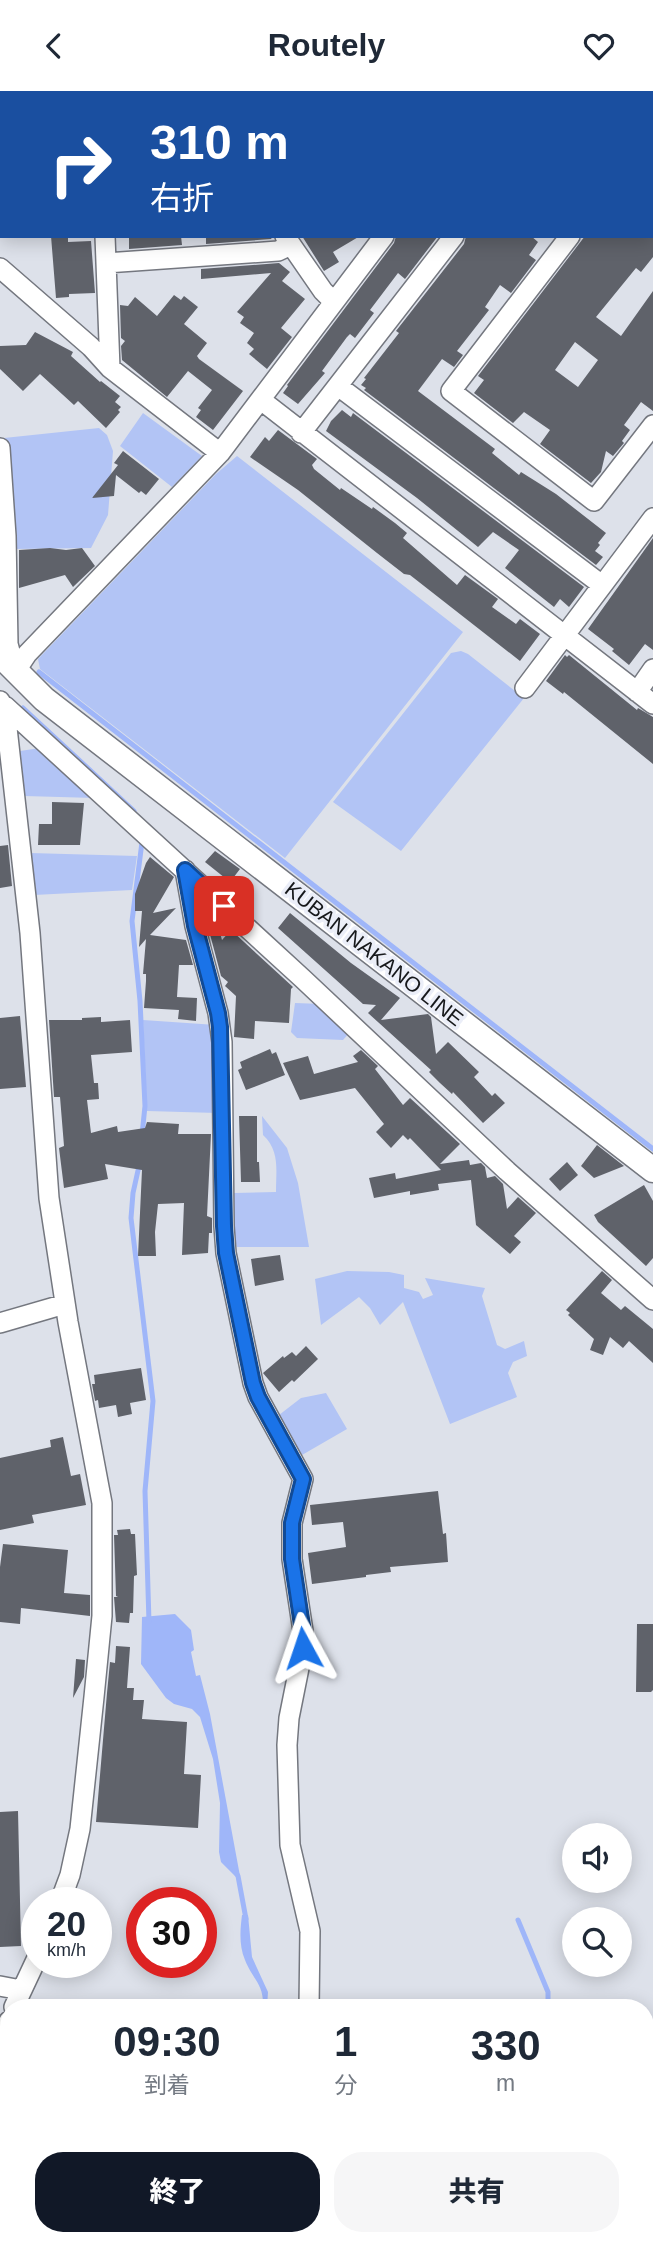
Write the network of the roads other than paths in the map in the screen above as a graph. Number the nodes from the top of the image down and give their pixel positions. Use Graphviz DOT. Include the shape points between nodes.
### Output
graph roads {
  1 [pos="105,238"];
  2 [pos="382,238"];
  3 [pos="452,238"];
  4 [pos="568,238"];
  5 [pos="288,241"];
  6 [pos="106,263"];
  7 [pos="0,268"];
  8 [pos="334,302"];
  9 [pos="110,368"];
  10 [pos="338,386"];
  11 [pos="261,400"];
  12 [pos="653,425"];
  13 [pos="301,433"];
  14 [pos="0,448"];
  15 [pos="220,453"];
  16 [pos="653,518"];
  17 [pos="602,586"];
  18 [pos="564,636"];
  19 [pos="653,669"];
  20 [pos="4,685"];
  21 [pos="525,688"];
  22 [pos="637,692"];
  23 [pos="653,704"];
  24 [pos="185,870"];
  25 [pos="653,1170"];
  26 [pos="653,1300"];
  27 [pos="65,1304"];
  28 [pos="0,1323"];
  29 [pos="66,1887"];
  30 [pos="28,1978"];
  31 [pos="0,1986"];
  32 [pos="18,1999"];
  33 [pos="309,1999"];
  1 -- 6 [label="street"];
  2 -- 8 [label="street"];
  3 -- 10 [label="street"];
  4 -- 12 [label="street" via="451,391 594,501"];
  5 -- 6 [label="street" via="278,251"];
  5 -- 8 [label="street"];
  6 -- 9 [label="street"];
  7 -- 9 [label="street"];
  8 -- 11 [label="street"];
  9 -- 15 [label="street"];
  10 -- 13 [label="street"];
  10 -- 17 [label="street"];
  11 -- 13 [label="street"];
  11 -- 15 [label="street"];
  13 -- 18 [label="street"];
  14 -- 20 [label="street" via="8,644"];
  15 -- 20 [label="street" via="27,654"];
  16 -- 17 [label="street"];
  17 -- 18 [label="street"];
  18 -- 21 [label="street"];
  18 -- 22 [label="street"];
  19 -- 22 [label="street"];
  20 -- 24 [label="street"];
  20 -- 25 [label="main road, KUBAN NAKANO LINE" via="44,699"];
  20 -- 27 [label="street" via="30,933 49,1198"];
  22 -- 23 [label="street"];
  24 -- 26 [label="street"];
  24 -- 33 [label="street" via="221,1033 226,1253 253,1383 303,1479 292,1523 292,1559 303,1648 287,1745 290,1845 310,1931"];
  27 -- 28 [label="street"];
  27 -- 29 [label="street" via="102,1503 102,1616 79,1829"];
  30 -- 32 [label="street"];
  31 -- 32 [label="street"];
}
